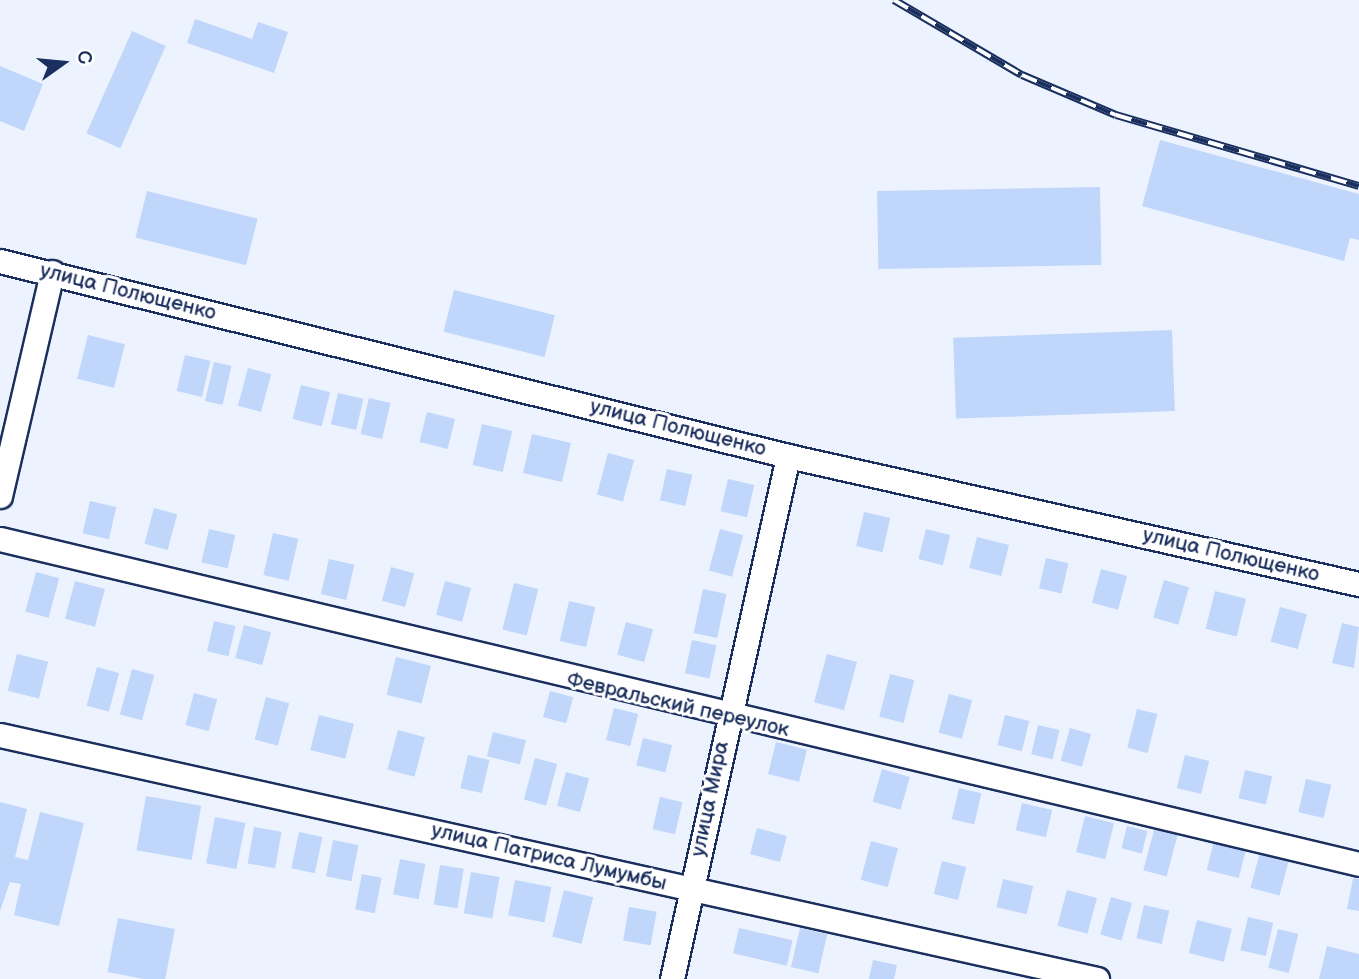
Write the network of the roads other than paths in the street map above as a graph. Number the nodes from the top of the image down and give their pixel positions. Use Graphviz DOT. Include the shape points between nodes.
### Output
graph roads {
  1 [pos="0,261"];
  2 [pos="52,272"];
  3 [pos="788,456"];
  4 [pos="0,496"];
  5 [pos="0,538"];
  6 [pos="1359,584"];
  7 [pos="728,718"];
  8 [pos="0,734"];
  9 [pos="1359,864"];
  10 [pos="691,889"];
  11 [pos="672,979"];
  12 [pos="1097,979"];
  1 -- 2 [label="street, улица Полющенко"];
  2 -- 3 [label="street, улица Полющенко"];
  2 -- 4 [label="street"];
  3 -- 6 [label="street, улица Полющенко"];
  3 -- 7 [label="street, улица Мира"];
  5 -- 7 [label="street, Февральский переулок"];
  7 -- 9 [label="street, Февральский переулок"];
  7 -- 10 [label="street, улица Мира"];
  8 -- 10 [label="street, улица Патриса Лумумбы"];
  10 -- 11 [label="street, улица Мира"];
  10 -- 12 [label="street, улица Патриса Лумумбы"];
}
